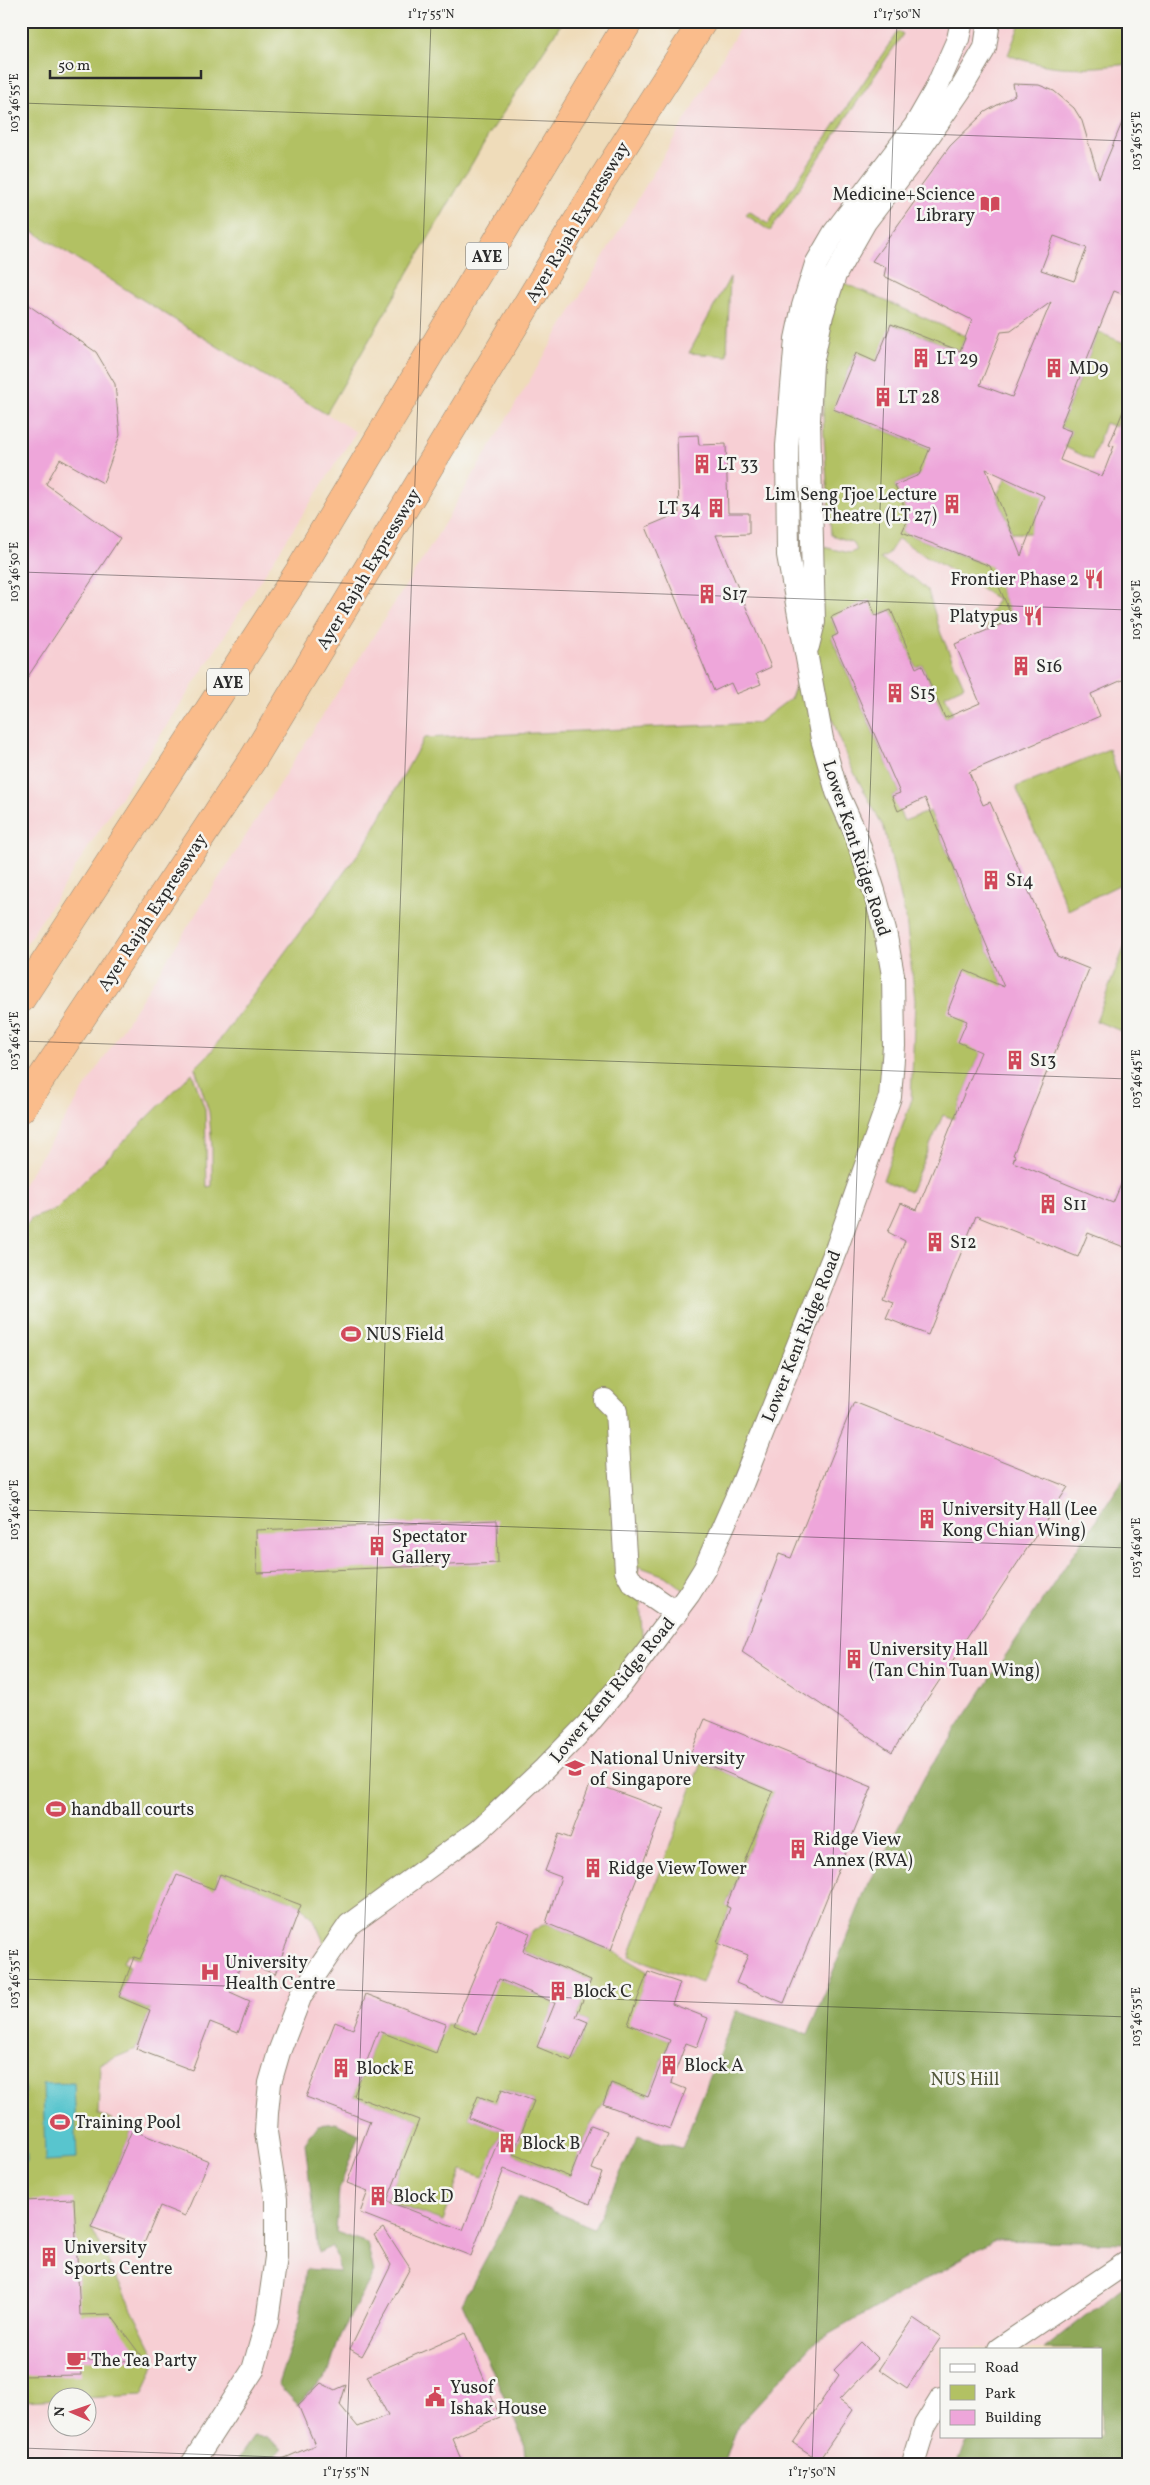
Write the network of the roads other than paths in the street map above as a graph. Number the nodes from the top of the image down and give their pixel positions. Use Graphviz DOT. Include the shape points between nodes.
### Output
graph roads {
  1 [pos="629,21"];
  2 [pos="703,21"];
  3 [pos="962,21"];
  4 [pos="989,21"];
  5 [pos="807,655"];
  6 [pos="21,1000"];
  7 [pos="21,1109"];
  8 [pos="605,1400"];
  9 [pos="677,1613"];
  10 [pos="1129,2261"];
  11 [pos="1001,2348"];
  12 [pos="940,2401"];
  13 [pos="192,2464"];
  14 [pos="913,2464"];
  1 -- 6 [label="highway, AYE" via="300,570"];
  2 -- 7 [label="highway, Ayer Rajah Expressway" via="602,180 253,759"];
  3 -- 5 [label="street, Lower Kent Ridge Road" via="958,39 936,91 915,126 834,233 816,264 802,306 786,446 788,555"];
  4 -- 5 [label="street, Lower Kent Ridge Road" via="985,48 961,89 865,222 835,275 822,316 812,364 809,420 814,622"];
  5 -- 9 [label="street, Lower Kent Ridge Road" via="822,739 837,792 855,832 874,891 888,948 894,999 890,1097 837,1247 743,1482 705,1568"];
  8 -- 9 [label="street" via="616,1410 626,1571 632,1582"];
  9 -- 13 [label="street, Lower Kent Ridge Road" via="588,1724 544,1769 478,1831 349,1925 301,1994 270,2083 266,2132 276,2199 276,2257 268,2321 253,2370"];
  10 -- 11 [label="street"];
  12 -- 14 [label="street" via="925,2425"];
}
